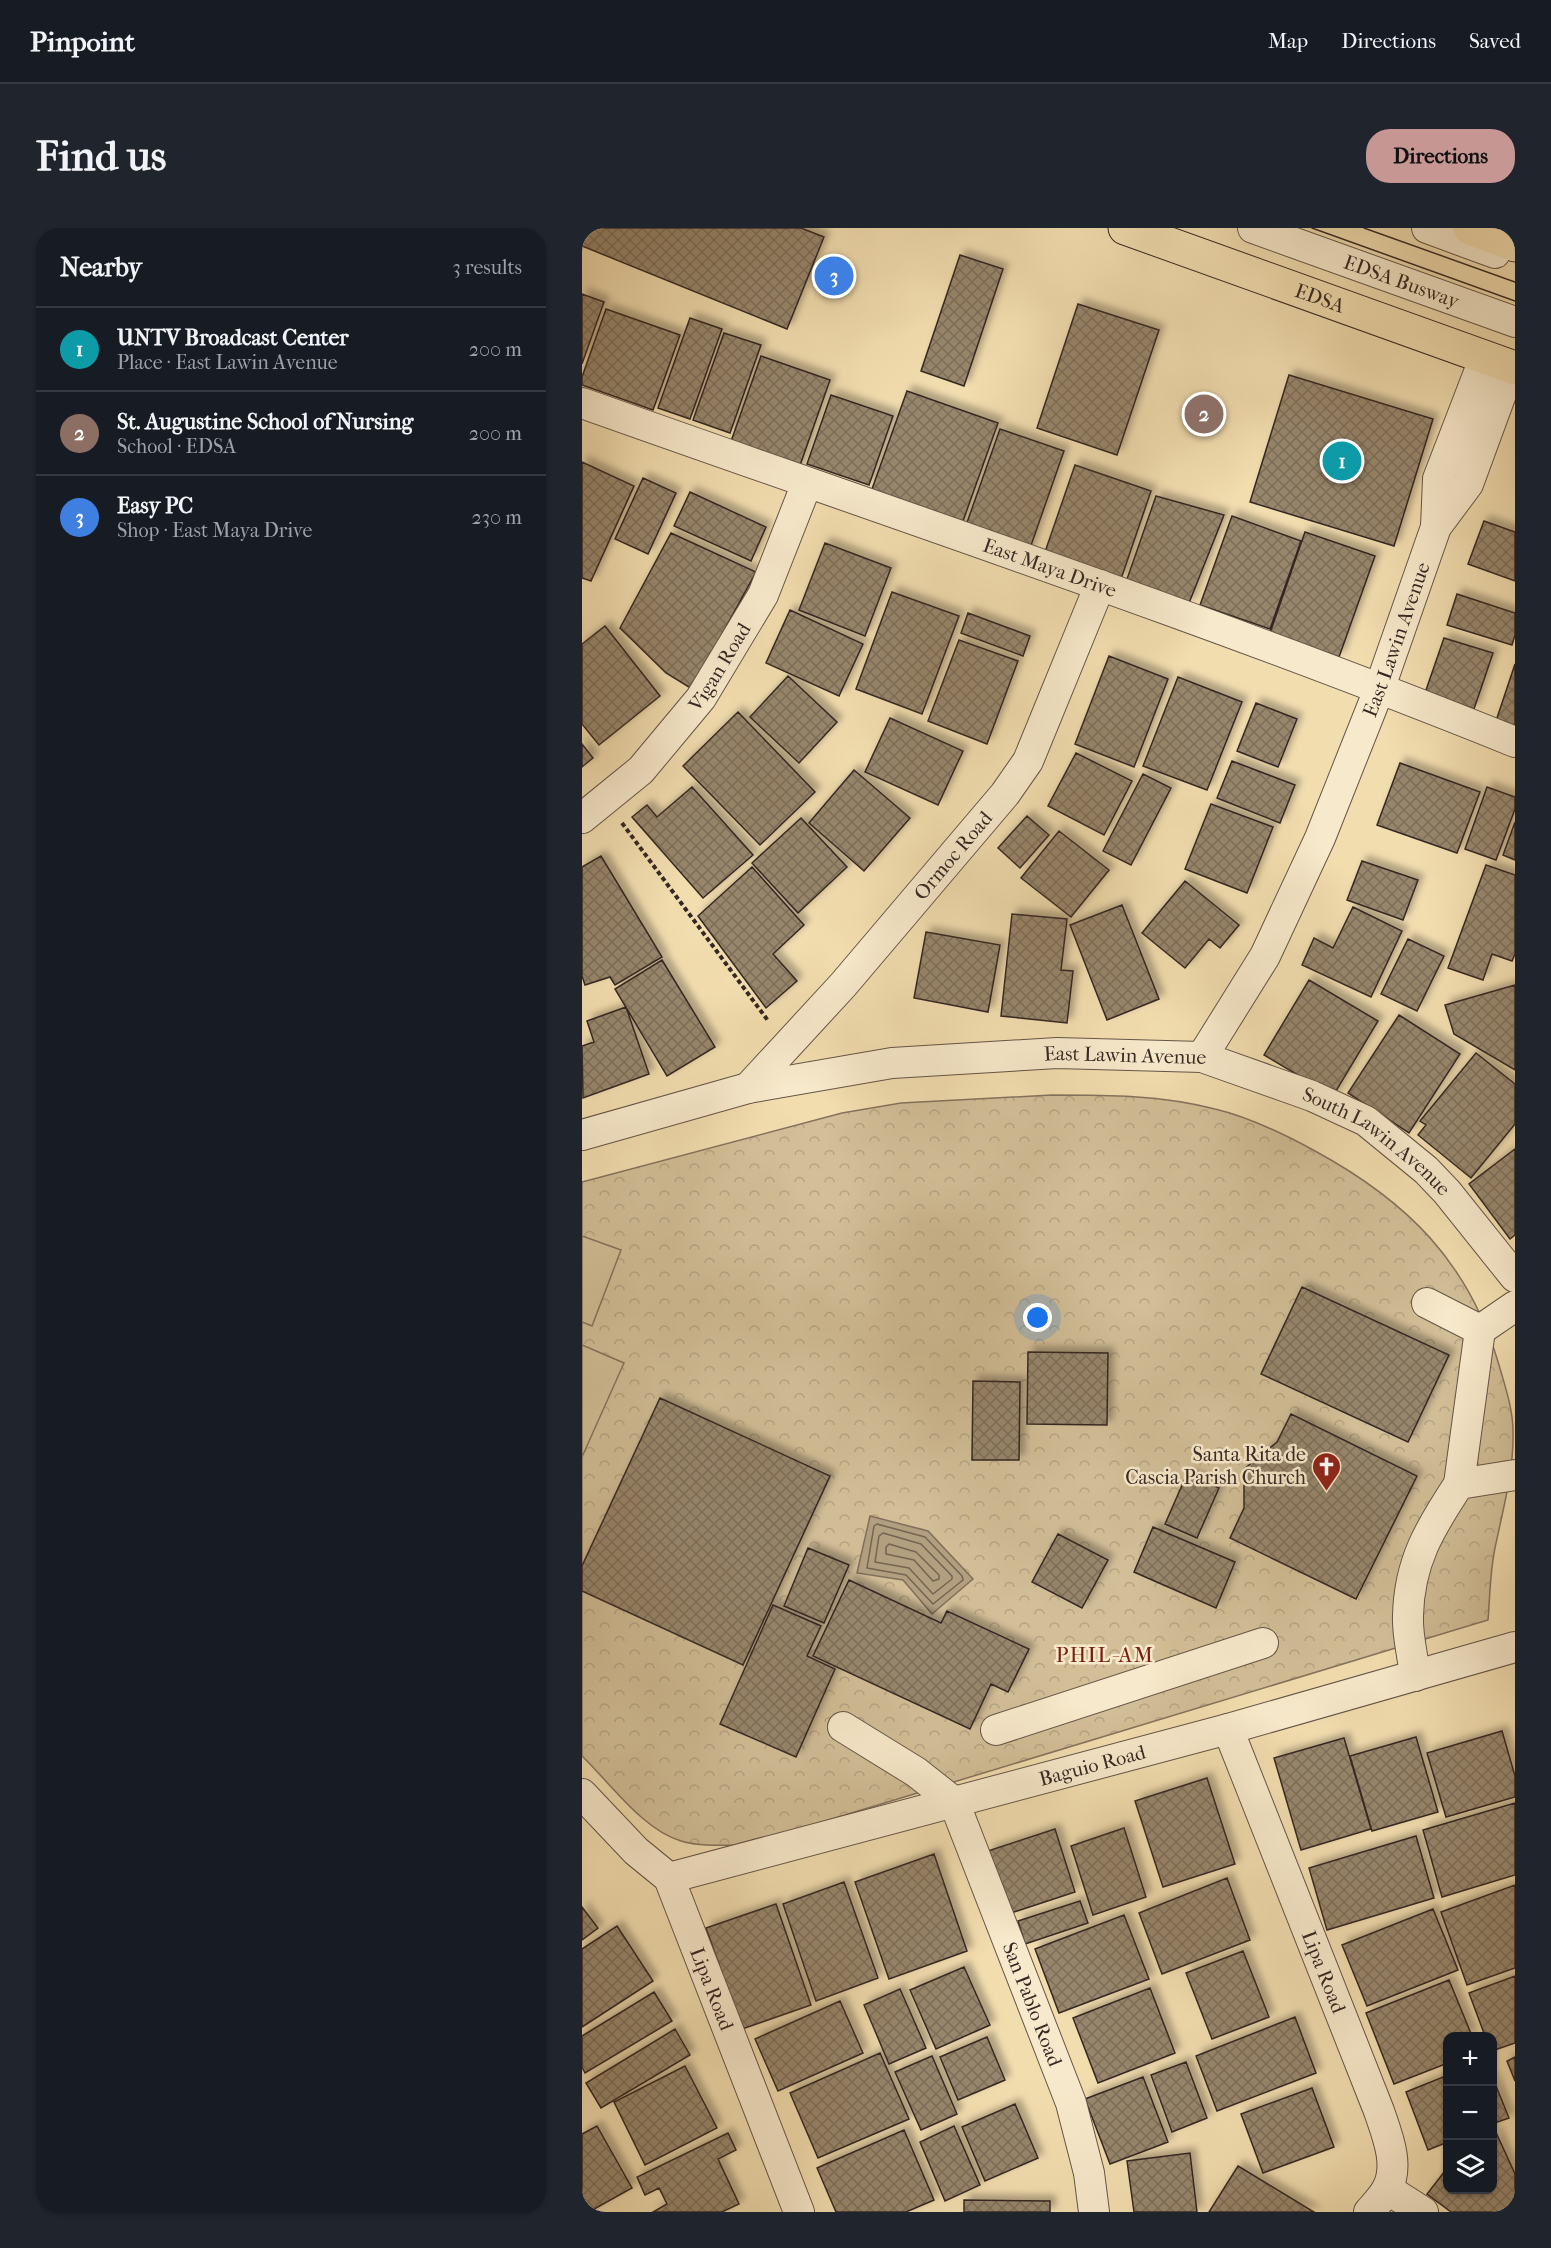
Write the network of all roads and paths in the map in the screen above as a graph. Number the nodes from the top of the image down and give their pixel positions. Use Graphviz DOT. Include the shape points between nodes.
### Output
graph roads {
  1 [pos="1125,228"];
  2 [pos="1253,228"];
  3 [pos="1427,228"];
  4 [pos="1470,228"];
  5 [pos="1515,245"];
  6 [pos="1515,260"];
  7 [pos="1515,322"];
  8 [pos="1504,364"];
  9 [pos="582,403"];
  10 [pos="807,483"];
  11 [pos="1100,585"];
  12 [pos="1380,687"];
  13 [pos="1515,742"];
  14 [pos="594,809"];
  15 [pos="787,1047"];
  16 [pos="1202,1057"];
  17 [pos="748,1088"];
  18 [pos="582,1135"];
  19 [pos="1515,1277"];
  20 [pos="1427,1303"];
  21 [pos="1515,1306"];
  22 [pos="1480,1329"];
  23 [pos="1515,1475"];
  24 [pos="1458,1484"];
  25 [pos="1263,1643"];
  26 [pos="1515,1647"];
  27 [pos="1415,1676"];
  28 [pos="843,1727"];
  29 [pos="1228,1729"];
  30 [pos="996,1730"];
  31 [pos="582,1794"];
  32 [pos="954,1802"];
  33 [pos="669,1878"];
  34 [pos="1387,2189"];
  35 [pos="799,2212"];
  36 [pos="1094,2212"];
  37 [pos="1369,2212"];
  38 [pos="1423,2212"];
  1 -- 8 [label="highway, EDSA"];
  2 -- 7 [label="street, EDSA Busway"];
  3 -- 6 [label="street"];
  4 -- 5 [label="highway"];
  8 -- 12 [label="street, East Lawin Avenue" via="1438,479 1436,526"];
  9 -- 10 [label="street, East Maya Drive"];
  10 -- 11 [label="street, East Maya Drive"];
  10 -- 14 [label="street, Vigan Road" via="763,596 724,663 701,698 641,770"];
  11 -- 12 [label="street, East Maya Drive"];
  11 -- 15 [label="street, Ormoc Road" via="1028,761 998,803"];
  12 -- 13 [label="street, East Maya Drive"];
  12 -- 16 [label="street, East Lawin Avenue" via="1320,838 1265,956"];
  14 -- 15 [label="path"];
  15 -- 17 [label="street, Ormoc Road"];
  16 -- 17 [label="street, East Lawin Avenue" via="1057,1053 892,1063"];
  16 -- 19 [label="street, South Lawin Avenue" via="1312,1096 1366,1121 1426,1170"];
  17 -- 18 [label="street, East Lawin Avenue"];
  20 -- 22 [label="street"];
  21 -- 22 [label="street"];
  22 -- 24 [label="street"];
  23 -- 24 [label="street"];
  24 -- 27 [label="street" via="1428,1531 1412,1576 1408,1617"];
  25 -- 30 [label="street"];
  26 -- 27 [label="street, Baguio Road"];
  27 -- 29 [label="street, Baguio Road"];
  28 -- 32 [label="street" via="916,1772"];
  29 -- 32 [label="street, Baguio Road"];
  29 -- 34 [label="street, Lipa Road" via="1379,2111 1391,2148"];
  31 -- 33 [label="street, Lipa Road" via="636,1851"];
  32 -- 33 [label="street, Baguio Road"];
  32 -- 36 [label="street, San Pablo Road" via="1071,2103 1089,2173"];
  33 -- 35 [label="street, Lipa Road"];
  34 -- 37 [label="street, Lipa Road"];
  34 -- 38 [label="street"];
}
